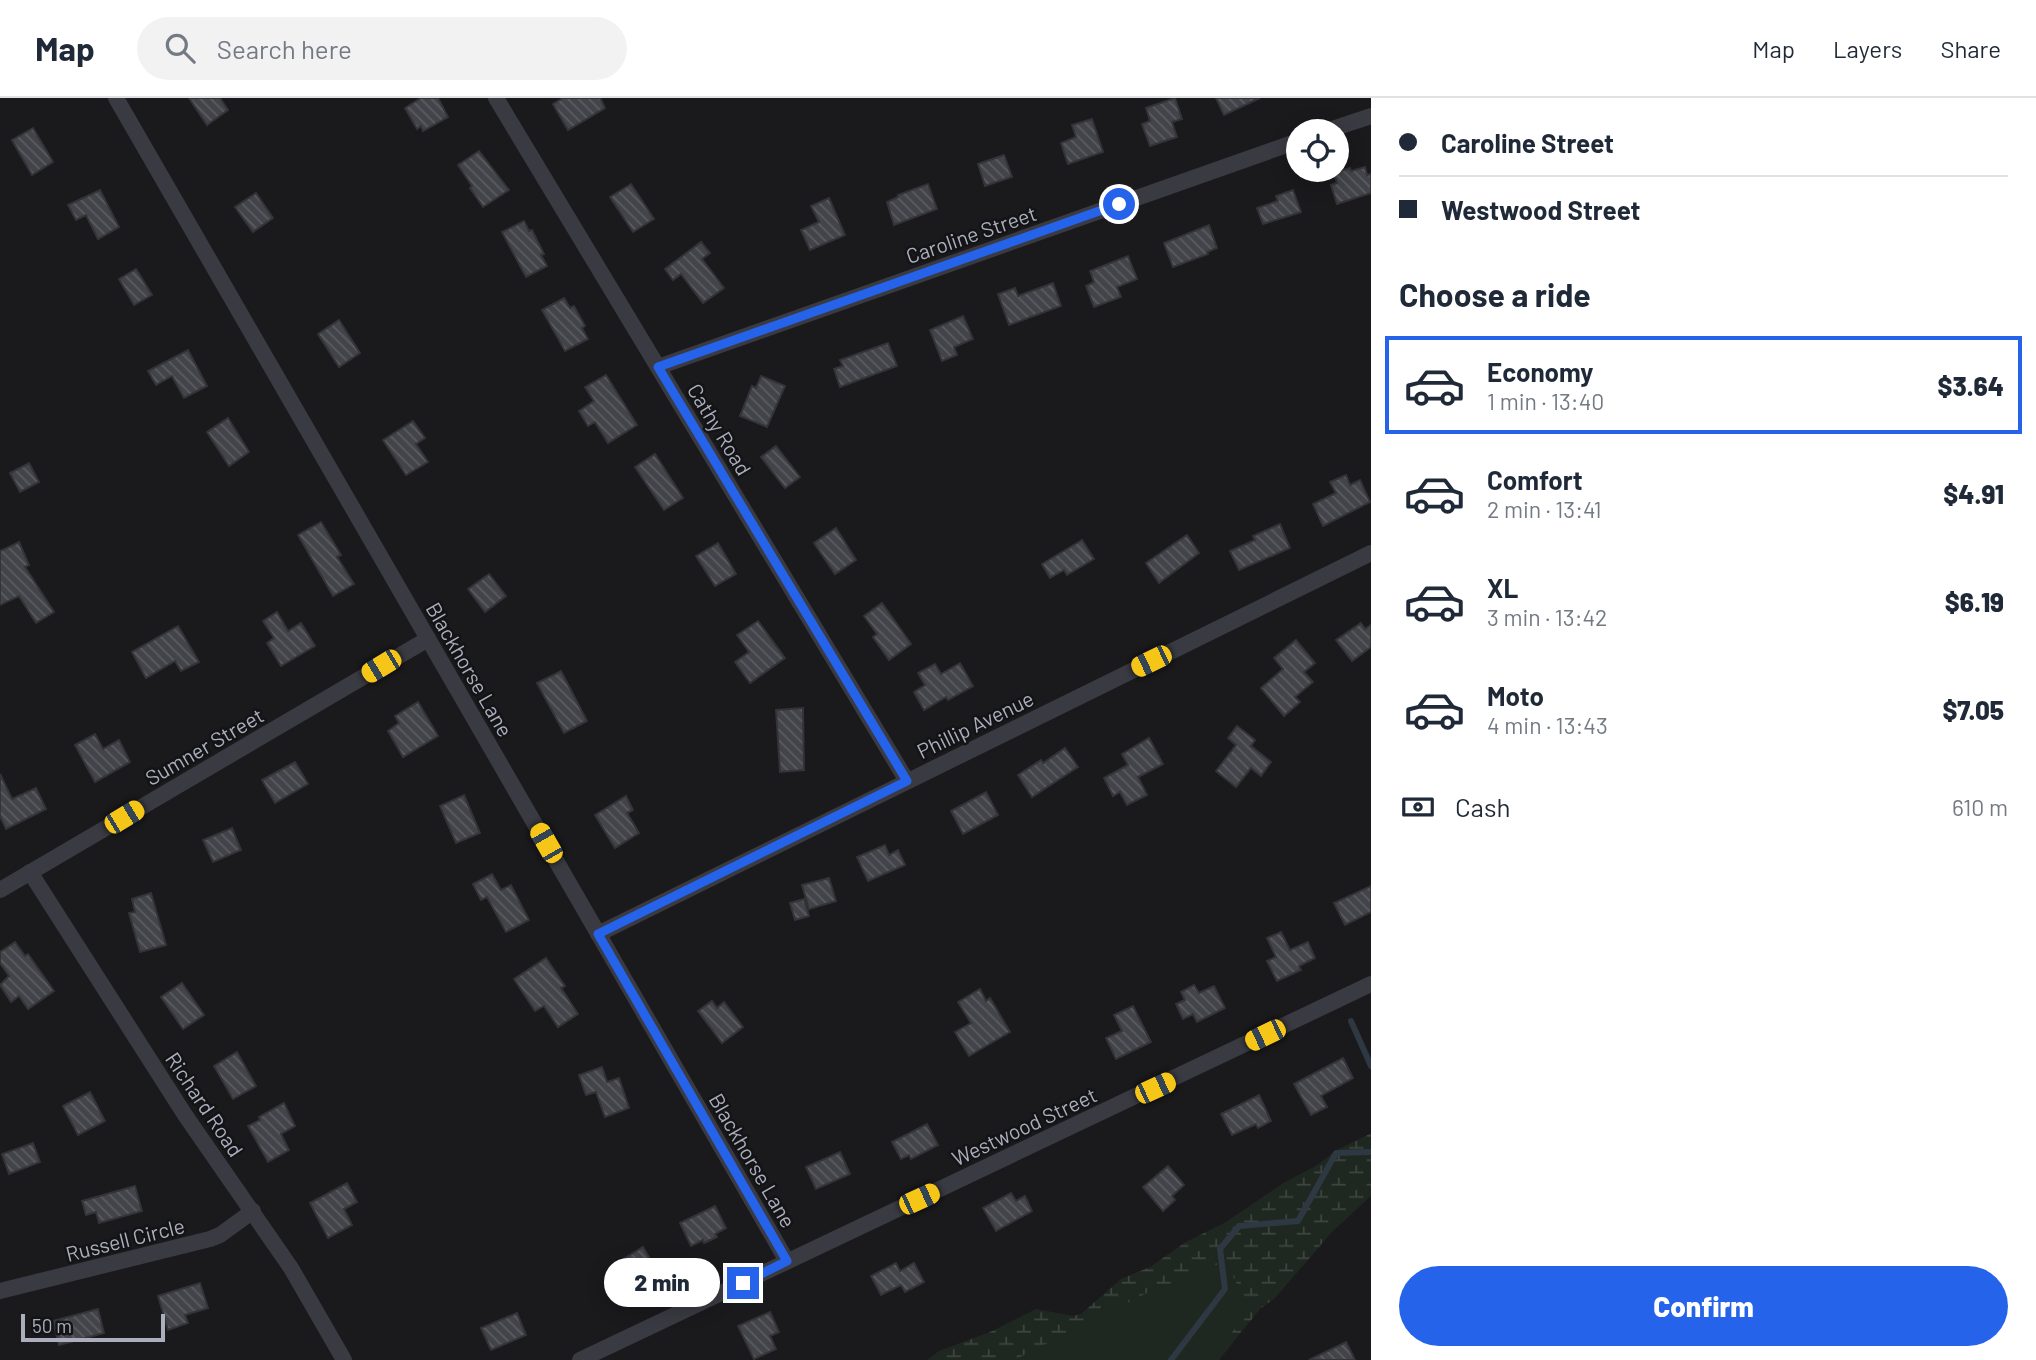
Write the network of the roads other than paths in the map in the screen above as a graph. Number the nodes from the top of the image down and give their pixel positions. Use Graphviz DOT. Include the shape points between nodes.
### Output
graph roads {
  1 [pos="117,98"];
  2 [pos="496,98"];
  3 [pos="1371,116"];
  4 [pos="1349,123"];
  5 [pos="1286,145"];
  6 [pos="658,367"];
  7 [pos="1371,553"];
  8 [pos="428,639"];
  9 [pos="907,781"];
  10 [pos="30,872"];
  11 [pos="0,890"];
  12 [pos="598,934"];
  13 [pos="1371,984"];
  14 [pos="253,1211"];
  15 [pos="787,1261"];
  16 [pos="0,1292"];
  17 [pos="344,1360"];
  18 [pos="580,1360"];
  1 -- 8 [label="street, Blackhorse Lane"];
  2 -- 6 [label="street, Cathy Road"];
  3 -- 4 [label="street"];
  5 -- 6 [label="street, Caroline Street"];
  6 -- 9 [label="street, Cathy Road"];
  7 -- 9 [label="street, Phillip Avenue"];
  8 -- 10 [label="street, Sumner Street"];
  8 -- 12 [label="street, Blackhorse Lane"];
  9 -- 12 [label="street, Phillip Avenue"];
  10 -- 11 [label="street, Sumner Street"];
  10 -- 14 [label="street, Richard Road"];
  12 -- 15 [label="street, Blackhorse Lane"];
  13 -- 15 [label="street, Westwood Street"];
  14 -- 16 [label="street, Russell Circle" via="210,1239"];
  14 -- 17 [label="street, Richard Road"];
  15 -- 18 [label="street, Westwood Street"];
}
